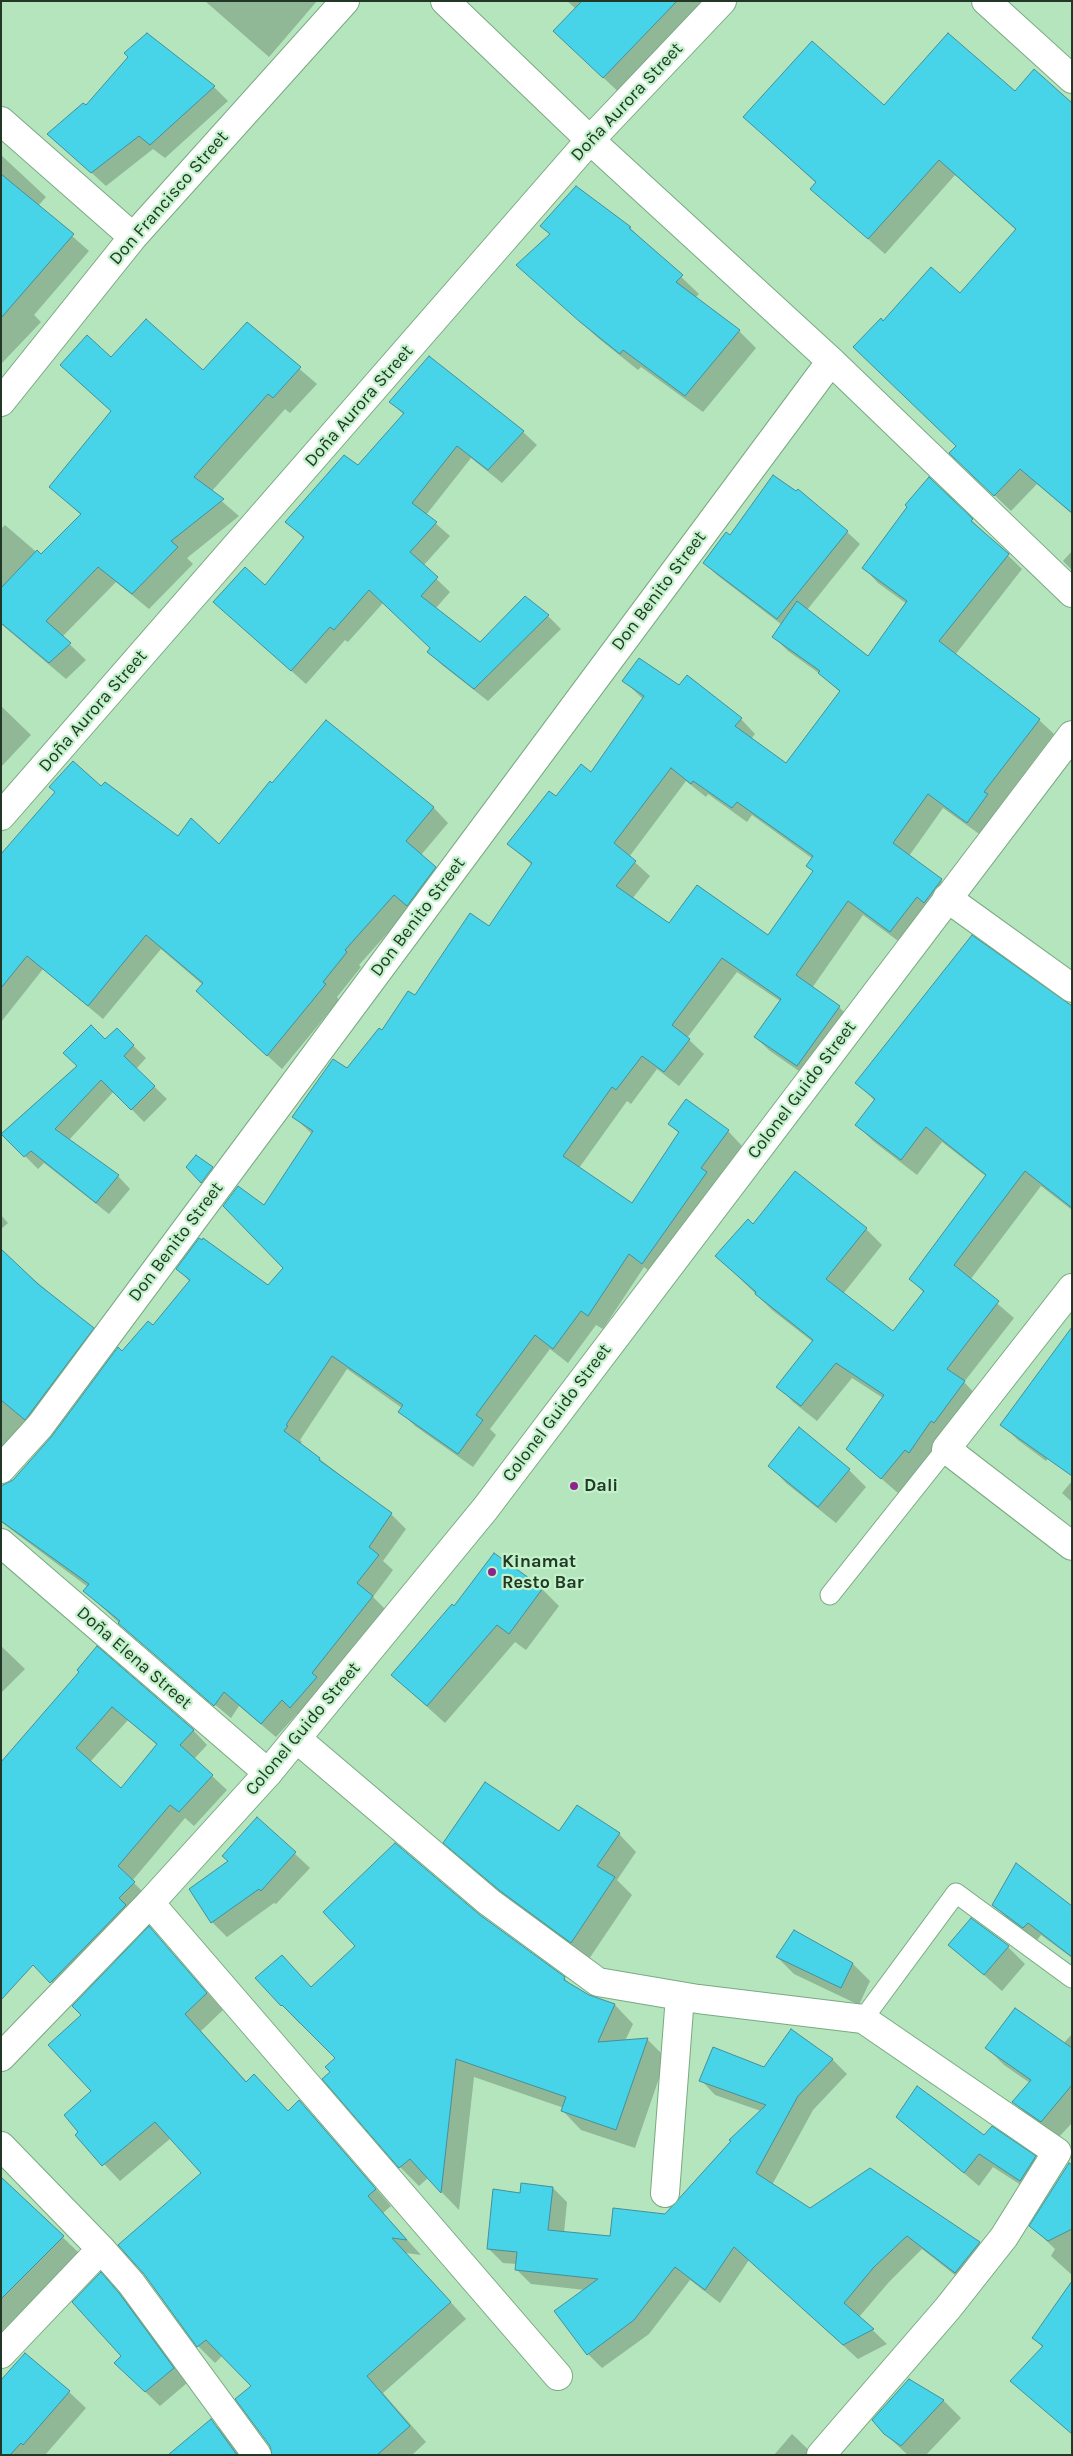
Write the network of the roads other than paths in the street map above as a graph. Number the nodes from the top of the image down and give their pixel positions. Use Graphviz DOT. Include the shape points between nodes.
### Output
graph roads {
  1 [pos="345,1"];
  2 [pos="445,1"];
  3 [pos="722,1"];
  4 [pos="986,1"];
  5 [pos="1072,80"];
  6 [pos="1,121"];
  7 [pos="590,140"];
  8 [pos="133,237"];
  9 [pos="830,361"];
  10 [pos="1,402"];
  11 [pos="1072,593"];
  12 [pos="1072,735"];
  13 [pos="1,816"];
  14 [pos="947,898"];
  15 [pos="1072,988"];
  16 [pos="1072,1288"];
  17 [pos="946,1449"];
  18 [pos="1,1469"];
  19 [pos="1,1543"];
  20 [pos="1072,1546"];
  21 [pos="830,1595"];
  22 [pos="297,1739"];
  23 [pos="268,1773"];
  24 [pos="150,1903"];
  25 [pos="1072,1978"];
  26 [pos="680,1996"];
  27 [pos="863,2019"];
  28 [pos="1,2057"];
  29 [pos="1,2146"];
  30 [pos="665,2193"];
  31 [pos="101,2248"];
  32 [pos="1,2354"];
  33 [pos="558,2376"];
  34 [pos="257,2455"];
  35 [pos="821,2455"];
  1 -- 8 [label="street, Don Francisco Street"];
  2 -- 7 [label="street"];
  3 -- 7 [label="street, Doña Aurora Street"];
  4 -- 5 [label="street"];
  6 -- 8 [label="street"];
  7 -- 9 [label="street"];
  7 -- 13 [label="street, Doña Aurora Street"];
  8 -- 10 [label="street, Don Francisco Street"];
  9 -- 11 [label="street"];
  9 -- 18 [label="street, Don Benito Street" via="46,1418"];
  12 -- 14 [label="street, Colonel Guido Street"];
  14 -- 15 [label="street"];
  14 -- 22 [label="street, Colonel Guido Street" via="485,1509"];
  16 -- 17 [label="street"];
  17 -- 20 [label="street"];
  17 -- 21 [label="lane"];
  19 -- 23 [label="street, Doña Elena Street"];
  22 -- 23 [label="street, Colonel Guido Street"];
  22 -- 26 [label="street" via="488,1902 598,1982"];
  23 -- 24 [label="street, Colonel Guido Street"];
  24 -- 28 [label="street, Colonel Guido Street"];
  24 -- 33 [label="street"];
  25 -- 27 [label="lane" via="956,1893"];
  26 -- 27 [label="street"];
  26 -- 30 [label="street"];
  27 -- 35 [label="street" via="1057,2152 1004,2237 948,2308"];
  29 -- 31 [label="street"];
  31 -- 32 [label="street"];
  31 -- 34 [label="street" via="131,2283"];
}
